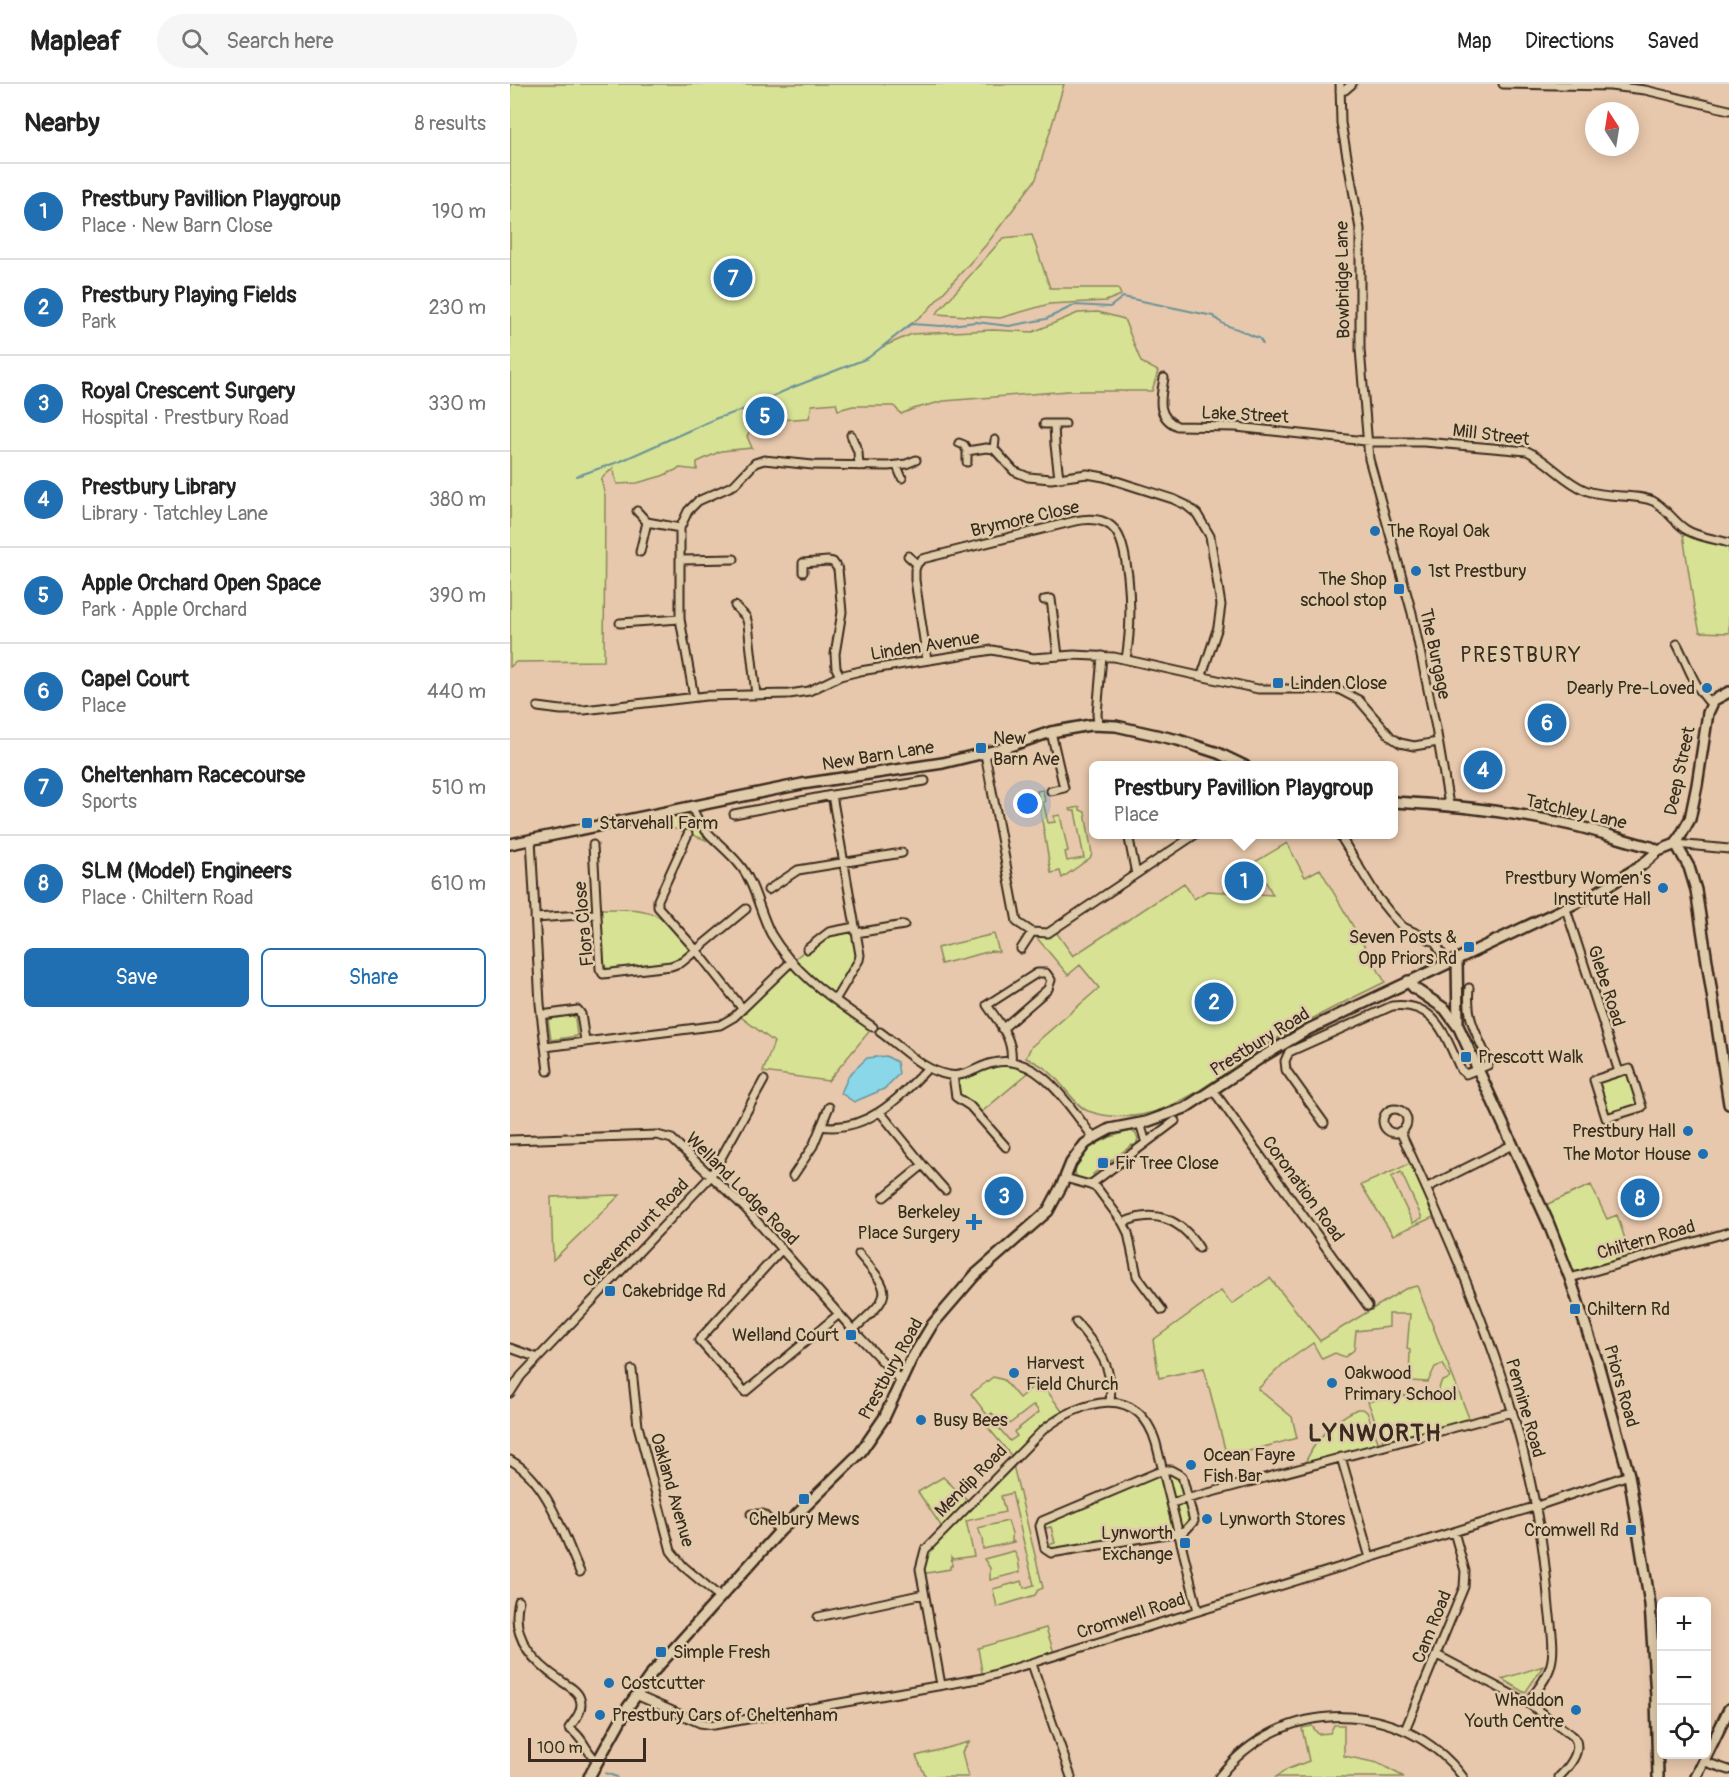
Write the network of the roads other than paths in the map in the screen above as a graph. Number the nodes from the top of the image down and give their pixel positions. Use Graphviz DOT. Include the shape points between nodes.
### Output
graph roads {
  1 [pos="1353,84"];
  2 [pos="1503,84"];
  3 [pos="1340,88"];
  4 [pos="1729,110"];
  5 [pos="1164,378"];
  6 [pos="1044,424"];
  7 [pos="1054,424"];
  8 [pos="1065,424"];
  9 [pos="851,435"];
  10 [pos="996,440"];
  11 [pos="1367,441"];
  12 [pos="959,443"];
  13 [pos="994,449"];
  14 [pos="967,451"];
  15 [pos="916,460"];
  16 [pos="966,462"];
  17 [pos="859,466"];
  18 [pos="897,466"];
  19 [pos="902,478"];
  20 [pos="1059,478"];
  21 [pos="637,511"];
  22 [pos="646,522"];
  23 [pos="680,528"];
  24 [pos="1729,543"];
  25 [pos="640,552"];
  26 [pos="908,556"];
  27 [pos="734,559"];
  28 [pos="681,560"];
  29 [pos="917,564"];
  30 [pos="803,573"];
  31 [pos="1051,598"];
  32 [pos="735,606"];
  33 [pos="680,619"];
  34 [pos="620,623"];
  35 [pos="1677,644"];
  36 [pos="1058,656"];
  37 [pos="1102,656"];
  38 [pos="1126,658"];
  39 [pos="927,660"];
  40 [pos="1202,675"];
  41 [pos="840,676"];
  42 [pos="1729,692"];
  43 [pos="756,695"];
  44 [pos="694,697"];
  45 [pos="1712,704"];
  46 [pos="538,706"];
  47 [pos="1098,725"];
  48 [pos="1051,732"];
  49 [pos="1438,742"];
  50 [pos="985,753"];
  51 [pos="1236,761"];
  52 [pos="925,781"];
  53 [pos="1051,790"];
  54 [pos="832,795"];
  55 [pos="1398,802"];
  56 [pos="1449,805"];
  57 [pos="692,806"];
  58 [pos="734,814"];
  59 [pos="688,834"];
  60 [pos="531,839"];
  61 [pos="1129,839"];
  62 [pos="1188,839"];
  63 [pos="1342,839"];
  64 [pos="510,844"];
  65 [pos="1676,844"];
  66 [pos="593,845"];
  67 [pos="1729,849"];
  68 [pos="1658,851"];
  69 [pos="902,853"];
  70 [pos="844,862"];
  71 [pos="1136,874"];
  72 [pos="768,890"];
  73 [pos="746,909"];
  74 [pos="1566,909"];
  75 [pos="596,914"];
  76 [pos="536,918"];
  77 [pos="904,925"];
  78 [pos="855,930"];
  79 [pos="1032,932"];
  80 [pos="807,949"];
  81 [pos="1021,949"];
  82 [pos="697,951"];
  83 [pos="792,961"];
  84 [pos="1452,961"];
  85 [pos="1408,981"];
  86 [pos="1469,988"];
  87 [pos="834,1000"];
  88 [pos="742,1008"];
  89 [pos="541,1015"];
  90 [pos="873,1027"];
  91 [pos="1459,1028"];
  92 [pos="1002,1029"];
  93 [pos="880,1032"];
  94 [pos="585,1041"];
  95 [pos="545,1047"];
  96 [pos="1011,1062"];
  97 [pos="928,1068"];
  98 [pos="1477,1069"];
  99 [pos="548,1071"];
  100 [pos="1619,1072"];
  101 [pos="952,1076"];
  102 [pos="764,1080"];
  103 [pos="1213,1090"];
  104 [pos="1729,1104"];
  105 [pos="829,1107"];
  106 [pos="880,1112"];
  107 [pos="1175,1121"];
  108 [pos="1324,1123"];
  109 [pos="1140,1124"];
  110 [pos="821,1126"];
  111 [pos="1400,1131"];
  112 [pos="1094,1137"];
  113 [pos="510,1140"];
  114 [pos="1146,1143"];
  115 [pos="1512,1145"];
  116 [pos="1006,1147"];
  117 [pos="924,1165"];
  118 [pos="711,1176"];
  119 [pos="793,1176"];
  120 [pos="1065,1178"];
  121 [pos="1090,1185"];
  122 [pos="1426,1188"];
  123 [pos="945,1190"];
  124 [pos="884,1197"];
  125 [pos="1123,1223"];
  126 [pos="1729,1232"];
  127 [pos="1199,1248"];
  128 [pos="782,1249"];
  129 [pos="859,1254"];
  130 [pos="1570,1278"];
  131 [pos="1368,1305"];
  132 [pos="1162,1310"];
  133 [pos="839,1314"];
  134 [pos="1076,1322"];
  135 [pos="853,1330"];
  136 [pos="510,1347"];
  137 [pos="538,1358"];
  138 [pos="632,1370"];
  139 [pos="901,1381"];
  140 [pos="510,1393"];
  141 [pos="1110,1402"];
  142 [pos="1512,1412"];
  143 [pos="1341,1457"];
  144 [pos="510,1460"];
  145 [pos="1163,1470"];
  146 [pos="1629,1474"];
  147 [pos="1189,1498"];
  148 [pos="1171,1503"];
  149 [pos="1537,1506"];
  150 [pos="751,1514"];
  151 [pos="780,1531"];
  152 [pos="1454,1532"];
  153 [pos="1178,1533"];
  154 [pos="1370,1558"];
  155 [pos="580,1572"];
  156 [pos="924,1594"];
  157 [pos="721,1598"];
  158 [pos="519,1601"];
  159 [pos="1198,1611"];
  160 [pos="818,1617"];
  161 [pos="1437,1655"];
  162 [pos="1032,1664"];
  163 [pos="941,1685"];
  164 [pos="636,1695"];
  165 [pos="1528,1703"];
  166 [pos="1729,1709"];
  167 [pos="1405,1730"];
  168 [pos="598,1761"];
  169 [pos="1705,1762"];
  170 [pos="1726,1769"];
  171 [pos="589,1777"];
  172 [pos="1071,1777"];
  173 [pos="1219,1777"];
  174 [pos="1463,1777"];
  175 [pos="1559,1777"];
  176 [pos="1658,1777"];
  177 [pos="1696,1777"];
  178 [pos="1718,1777"];
  1 -- 3 [label="street" via="1345,90"];
  2 -- 4 [label="street" via="1645,90"];
  3 -- 11 [label="street, Bowbridge Lane" via="1341,123 1360,229 1360,349"];
  5 -- 11 [label="street, Lake Street" via="1161,410 1177,426 1236,427"];
  6 -- 7 [label="street"];
  7 -- 8 [label="street"];
  7 -- 20 [label="street"];
  9 -- 17 [label="street"];
  10 -- 13 [label="street"];
  11 -- 24 [label="street, Mill Street" via="1527,451 1584,489 1649,500 1685,530"];
  11 -- 49 [label="street, The Burgage" via="1374,482 1412,613"];
  12 -- 14 [label="street"];
  13 -- 14 [label="street"];
  13 -- 20 [label="street" via="1023,476"];
  14 -- 16 [label="street"];
  15 -- 18 [label="street"];
  17 -- 18 [label="street"];
  17 -- 23 [label="street" via="760,461 734,485 693,505"];
  18 -- 19 [label="street"];
  20 -- 40 [label="street" via="1096,475 1136,486 1180,501 1201,519 1212,543 1221,605"];
  21 -- 22 [label="street"];
  22 -- 23 [label="street"];
  22 -- 25 [label="street"];
  23 -- 28 [label="street"];
  26 -- 29 [label="street"];
  27 -- 28 [label="street"];
  28 -- 33 [label="street"];
  29 -- 38 [label="street, Brymore Close" via="922,559 1075,522 1104,522 1118,533 1124,550 1131,611"];
  29 -- 39 [label="street" via="915,580"];
  30 -- 41 [label="street" via="803,563 831,561 838,569 842,612 835,654"];
  31 -- 36 [label="street"];
  32 -- 43 [label="street" via="748,624"];
  33 -- 34 [label="street"];
  33 -- 44 [label="street"];
  35 -- 45 [label="street" via="1690,675"];
  36 -- 37 [label="street, Linden Avenue"];
  36 -- 39 [label="street, Linden Avenue" via="1026,658 995,650"];
  37 -- 38 [label="street, Linden Avenue"];
  37 -- 47 [label="street"];
  38 -- 40 [label="street, Linden Avenue"];
  39 -- 41 [label="street, Linden Avenue"];
  40 -- 49 [label="street, Linden Avenue" via="1266,689 1338,689 1359,700 1400,743 1414,746"];
  41 -- 43 [label="street, Linden Avenue" via="803,692"];
  42 -- 45 [label="main road"];
  43 -- 44 [label="street, Linden Avenue"];
  44 -- 46 [label="street, Linden Avenue" via="584,710"];
  45 -- 65 [label="main road, Deep Street" via="1690,819"];
  47 -- 48 [label="main road, New Barn Lane"];
  47 -- 51 [label="main road, New Barn Lane" via="1191,744"];
  48 -- 50 [label="main road, New Barn Lane"];
  48 -- 53 [label="street" via="1064,788"];
  49 -- 56 [label="street, The Burgage"];
  50 -- 57 [label="main road, New Barn Lane"];
  50 -- 79 [label="street" via="1017,922"];
  52 -- 54 [label="street"];
  54 -- 58 [label="street"];
  54 -- 70 [label="street"];
  55 -- 56 [label="main road"];
  56 -- 68 [label="main road, Tatchley Lane" via="1578,826"];
  57 -- 60 [label="main road, New Barn Lane"];
  57 -- 83 [label="street" via="704,830 739,863 772,935"];
  59 -- 82 [label="street" via="657,904"];
  60 -- 64 [label="main road, New Barn Lane"];
  60 -- 76 [label="street"];
  61 -- 71 [label="street"];
  62 -- 71 [label="street"];
  63 -- 84 [label="street" via="1390,913 1403,927 1435,942"];
  65 -- 67 [label="street"];
  65 -- 68 [label="main road, Prestbury Road"];
  65 -- 104 [label="main road" via="1689,867 1698,900"];
  66 -- 75 [label="street, Flora Close"];
  68 -- 74 [label="main road, Prestbury Road" via="1632,872"];
  69 -- 70 [label="street"];
  70 -- 72 [label="street" via="798,870"];
  70 -- 78 [label="street"];
  71 -- 79 [label="street" via="1048,933"];
  73 -- 82 [label="street"];
  74 -- 84 [label="main road, Prestbury Road"];
  74 -- 100 [label="street, Glebe Road"];
  75 -- 76 [label="street"];
  75 -- 82 [label="street, Flora Close" via="603,974 675,965"];
  76 -- 89 [label="street"];
  77 -- 78 [label="street"];
  78 -- 80 [label="street" via="830,932"];
  78 -- 87 [label="street" via="859,960"];
  79 -- 81 [label="street"];
  82 -- 88 [label="street"];
  83 -- 87 [label="street"];
  83 -- 88 [label="street"];
  84 -- 85 [label="main road, Prestbury Road"];
  84 -- 91 [label="main road, Priors Road"];
  85 -- 91 [label="main road, Priors Road" via="1445,1009"];
  85 -- 103 [label="main road, Prestbury Road" via="1309,1029"];
  86 -- 98 [label="street" via="1469,1016 1488,1060 1488,1065"];
  87 -- 90 [label="street"];
  88 -- 94 [label="street" via="720,1025"];
  89 -- 94 [label="street" via="578,1010"];
  89 -- 95 [label="street"];
  91 -- 98 [label="main road, Priors Road"];
  92 -- 92 [label="street" via="1046,991 1051,980 1046,973 1037,973 987,1005"];
  92 -- 96 [label="street" via="1012,1047"];
  93 -- 97 [label="street"];
  94 -- 95 [label="street"];
  95 -- 99 [label="street"];
  96 -- 101 [label="street" via="992,1063"];
  96 -- 112 [label="street" via="1039,1074"];
  97 -- 101 [label="street"];
  97 -- 106 [label="street" via="900,1098"];
  98 -- 108 [label="street" via="1466,1074 1461,1070 1429,1014 1413,1007 1392,1006 1287,1055 1286,1070"];
  98 -- 115 [label="main road, Priors Road"];
  100 -- 100 [label="street" via="1630,1069 1642,1107 1606,1118 1594,1080"];
  101 -- 116 [label="street" via="956,1097 970,1106"];
  102 -- 118 [label="street, Cleevemount Road"];
  103 -- 109 [label="main road, Prestbury Road" via="1185,1108"];
  103 -- 131 [label="street, Coronation Road"];
  105 -- 110 [label="street"];
  106 -- 110 [label="street" via="845,1126"];
  106 -- 117 [label="street"];
  107 -- 114 [label="street"];
  109 -- 112 [label="main road, Prestbury Road" via="1110,1129"];
  109 -- 114 [label="street"];
  110 -- 119 [label="street"];
  111 -- 122 [label="street, Pennine Road"];
  112 -- 120 [label="main road, Prestbury Road" via="1077,1152"];
  113 -- 118 [label="street, Welland Lodge Road" via="662,1135"];
  114 -- 121 [label="street"];
  115 -- 122 [label="street"];
  115 -- 130 [label="main road, Priors Road"];
  117 -- 123 [label="street"];
  117 -- 124 [label="street"];
  118 -- 128 [label="street, Welland Lodge Road"];
  118 -- 137 [label="street, Cleevemount Road"];
  120 -- 121 [label="street"];
  120 -- 139 [label="main road, Prestbury Road" via="1048,1210 975,1275 943,1310 924,1336"];
  121 -- 125 [label="street" via="1097,1188"];
  122 -- 142 [label="street, Pennine Road" via="1473,1298"];
  125 -- 127 [label="street" via="1145,1215 1161,1217 1185,1229"];
  125 -- 132 [label="street" via="1137,1276"];
  126 -- 130 [label="street, Chiltern Road"];
  128 -- 133 [label="street, Welland Lodge Road"];
  128 -- 133 [label="street" via="699,1340 745,1392"];
  129 -- 135 [label="street" via="880,1279 884,1293 880,1306"];
  130 -- 146 [label="main road, Priors Road"];
  133 -- 135 [label="street, Welland Lodge Road"];
  134 -- 141 [label="street" via="1106,1363 1111,1381"];
  135 -- 139 [label="street, Welland Lodge Road"];
  136 -- 137 [label="street"];
  137 -- 140 [label="street, Cleevemount Road"];
  138 -- 157 [label="street, Oakland Avenue" via="638,1426 671,1551"];
  139 -- 151 [label="main road, Prestbury Road" via="884,1418 860,1453"];
  141 -- 145 [label="street" via="1145,1419"];
  141 -- 156 [label="street, Mendip Road" via="1080,1407 1043,1430 929,1545 920,1565"];
  142 -- 143 [label="street"];
  142 -- 149 [label="street, Pennine Road"];
  143 -- 147 [label="street"];
  143 -- 154 [label="street"];
  144 -- 155 [label="street" via="541,1488"];
  145 -- 147 [label="street" via="1182,1476"];
  145 -- 148 [label="street"];
  145 -- 153 [label="street" via="1042,1521 1040,1526 1046,1551 1051,1553"];
  146 -- 149 [label="street, Cromwell Road"];
  146 -- 176 [label="main road, Priors Road" via="1650,1604"];
  147 -- 148 [label="street"];
  147 -- 153 [label="street" via="1194,1521"];
  148 -- 153 [label="street"];
  149 -- 152 [label="street, Cromwell Road"];
  149 -- 165 [label="street, Pennine Road" via="1552,1654 1550,1668"];
  150 -- 151 [label="street" via="763,1514"];
  151 -- 157 [label="main road, Prestbury Road"];
  152 -- 154 [label="street, Cromwell Road"];
  152 -- 161 [label="street, Cam Road" via="1465,1583"];
  153 -- 159 [label="street"];
  154 -- 159 [label="street, Cromwell Road"];
  156 -- 160 [label="street"];
  156 -- 163 [label="street, Mendip Road"];
  157 -- 164 [label="main road, Prestbury Road"];
  158 -- 168 [label="street" via="514,1614 515,1631 538,1664 578,1694 579,1712 569,1728 582,1738"];
  159 -- 162 [label="street, Cromwell Road"];
  161 -- 165 [label="street"];
  161 -- 167 [label="street, Cam Road"];
  162 -- 163 [label="street, Cromwell Road"];
  162 -- 172 [label="street"];
  163 -- 164 [label="street, Cromwell Road" via="714,1725 700,1723"];
  164 -- 168 [label="main road, Prestbury Road"];
  165 -- 175 [label="street" via="1577,1742 1576,1754"];
  166 -- 169 [label="main road"];
  167 -- 173 [label="street" via="1357,1717 1302,1721 1253,1744"];
  167 -- 174 [label="street" via="1433,1747"];
  168 -- 171 [label="main road, Prestbury Road"];
  169 -- 170 [label="street"];
  169 -- 177 [label="main road"];
  170 -- 178 [label="street"];
}
